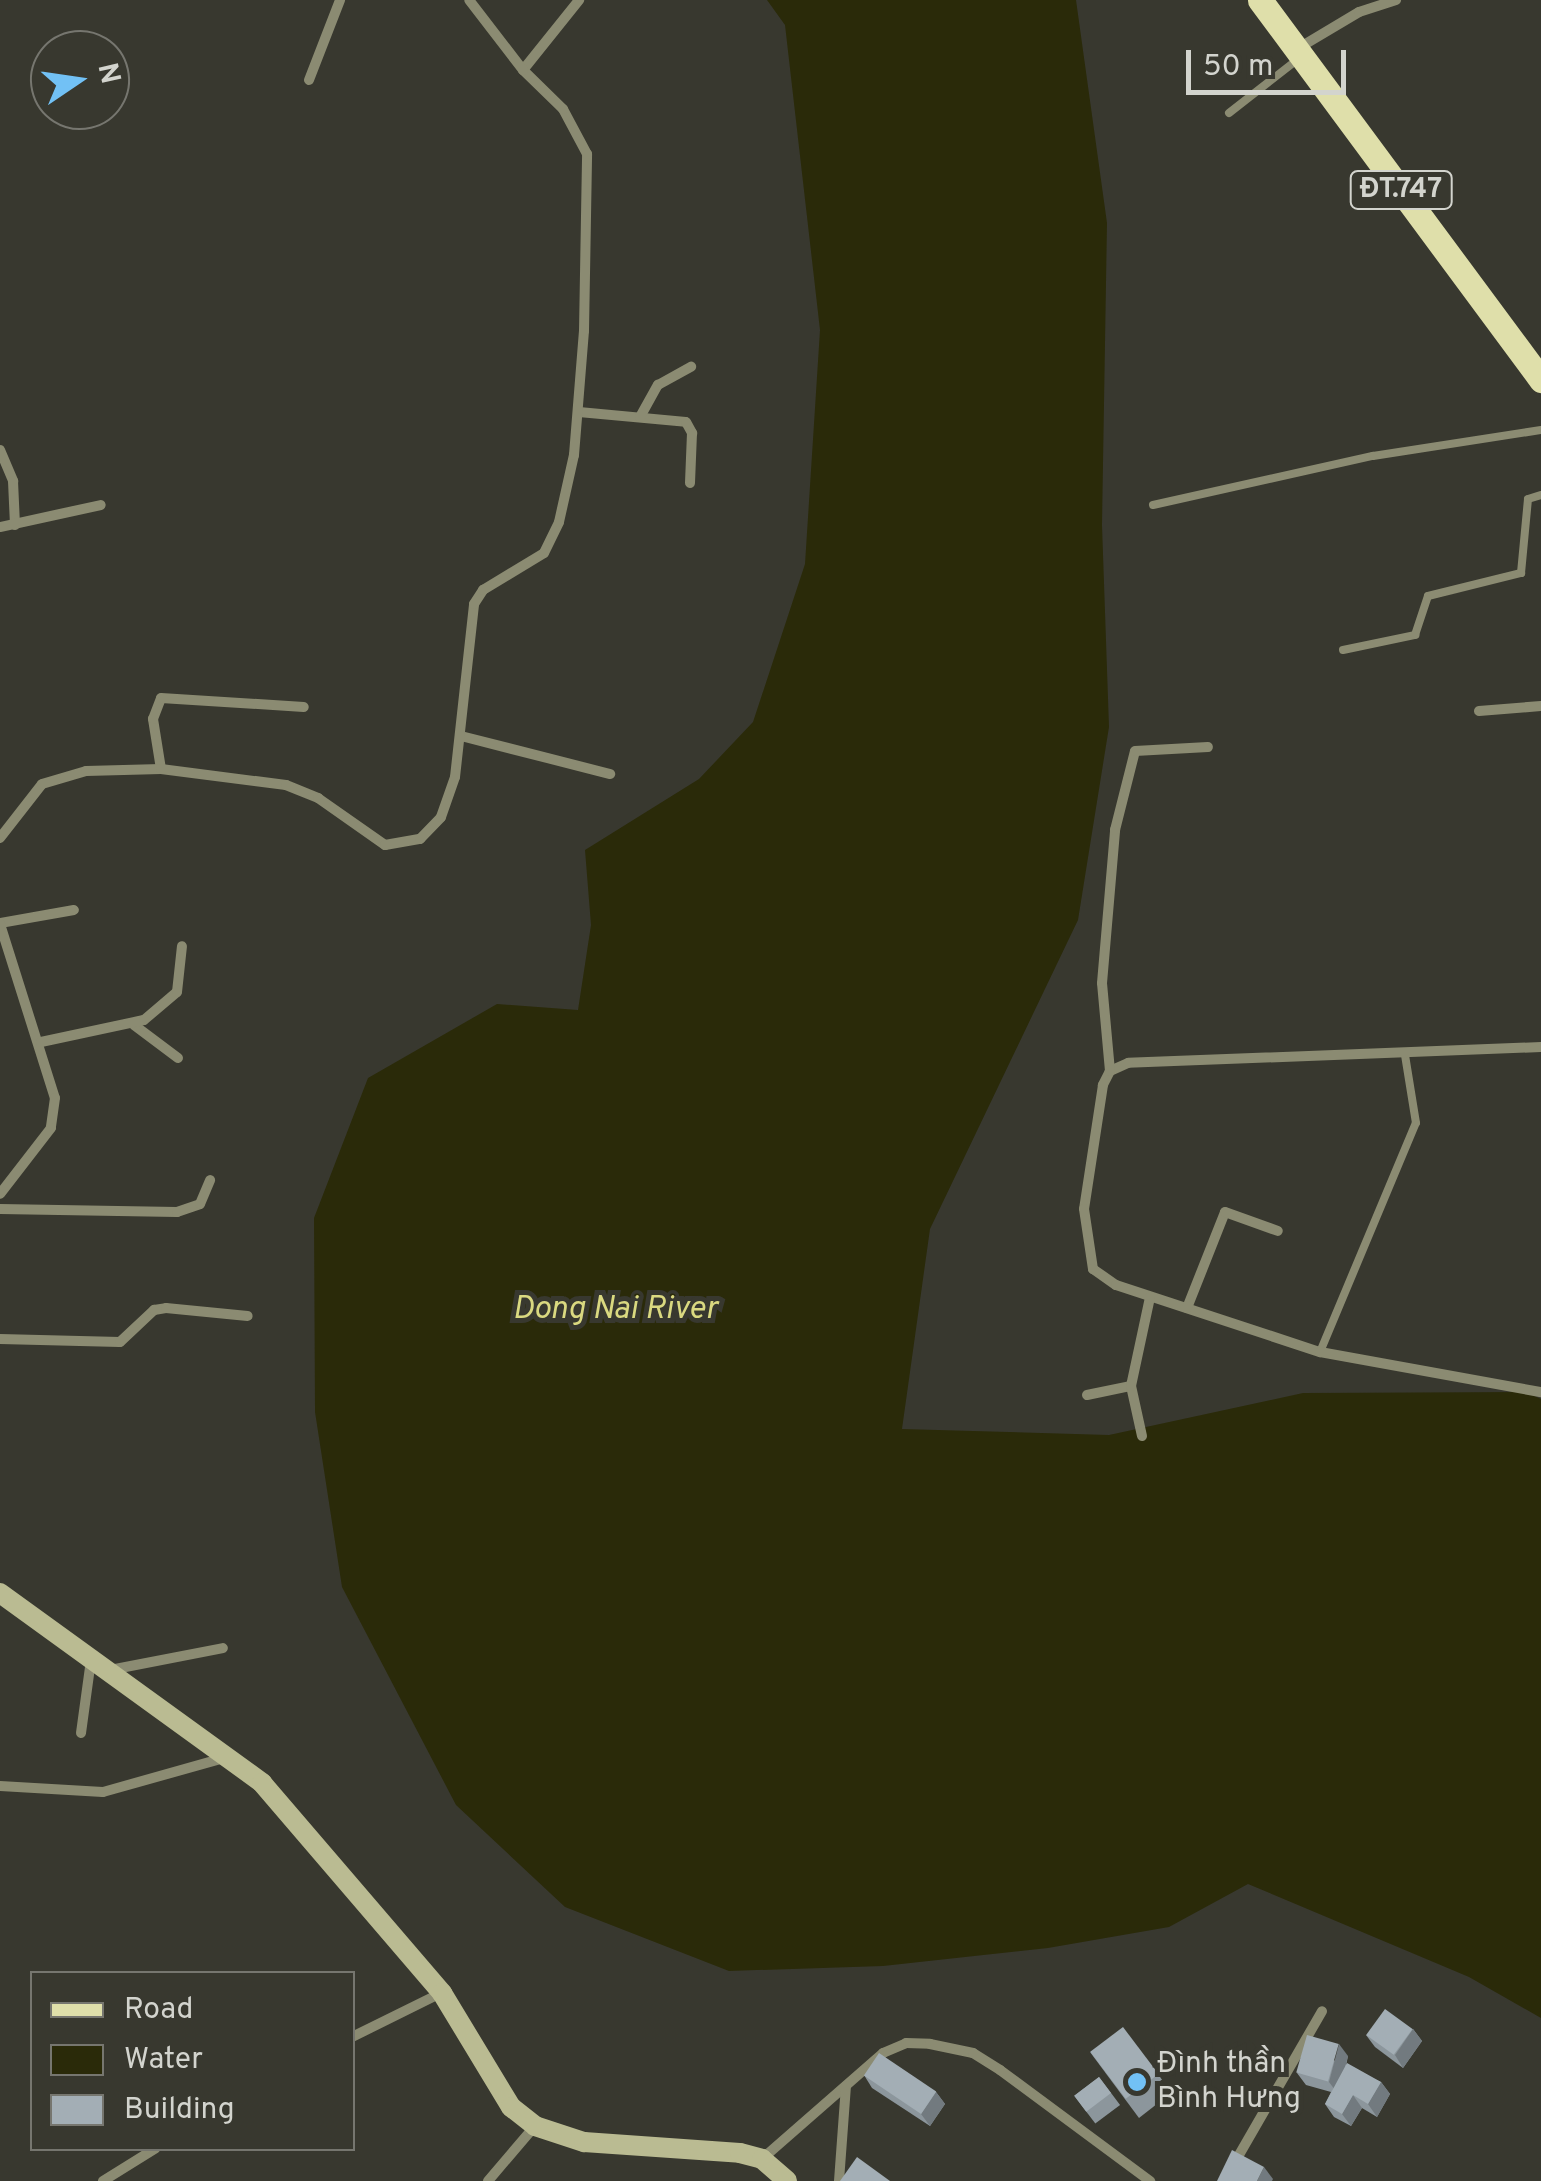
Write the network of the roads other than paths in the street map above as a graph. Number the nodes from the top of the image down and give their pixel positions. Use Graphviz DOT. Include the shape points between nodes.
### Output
graph roads {
  1 [pos="340,0"];
  2 [pos="469,0"];
  3 [pos="579,0"];
  4 [pos="1260,0"];
  5 [pos="1396,0"];
  6 [pos="1299,53"];
  7 [pos="523,70"];
  8 [pos="310,80"];
  9 [pos="1229,113"];
  10 [pos="691,367"];
  11 [pos="1541,380"];
  12 [pos="579,412"];
  13 [pos="640,416"];
  14 [pos="1541,430"];
  15 [pos="0,450"];
  16 [pos="690,483"];
  17 [pos="1541,495"];
  18 [pos="101,505"];
  19 [pos="1153,505"];
  20 [pos="15,525"];
  21 [pos="0,526"];
  22 [pos="1343,650"];
  23 [pos="1541,706"];
  24 [pos="304,707"];
  25 [pos="1480,711"];
  26 [pos="461,736"];
  27 [pos="1208,747"];
  28 [pos="161,769"];
  29 [pos="610,774"];
  30 [pos="0,838"];
  31 [pos="74,910"];
  32 [pos="0,924"];
  33 [pos="182,946"];
  34 [pos="134,1025"];
  35 [pos="42,1042"];
  36 [pos="1541,1047"];
  37 [pos="1405,1055"];
  38 [pos="178,1058"];
  39 [pos="1110,1071"];
  40 [pos="210,1180"];
  41 [pos="0,1194"];
  42 [pos="0,1209"];
  43 [pos="1278,1231"];
  44 [pos="1150,1296"];
  45 [pos="1187,1308"];
  46 [pos="248,1316"];
  47 [pos="0,1339"];
  48 [pos="1320,1352"];
  49 [pos="1131,1386"];
  50 [pos="1541,1392"];
  51 [pos="1087,1396"];
  52 [pos="1142,1436"];
  53 [pos="0,1594"];
  54 [pos="223,1648"];
  55 [pos="100,1664"];
  56 [pos="81,1733"];
  57 [pos="230,1756"];
  58 [pos="0,1786"];
  59 [pos="442,1993"];
  60 [pos="1322,2010"];
  61 [pos="355,2036"];
  62 [pos="846,2086"];
  63 [pos="535,2126"];
  64 [pos="151,2151"];
  65 [pos="762,2159"];
  66 [pos="103,2181"];
  67 [pos="488,2181"];
  68 [pos="787,2181"];
  69 [pos="839,2181"];
  70 [pos="1150,2181"];
  71 [pos="1224,2181"];
  1 -- 8 [label="street"];
  2 -- 7 [label="street"];
  3 -- 7 [label="street"];
  4 -- 6 [label="main road, ĐT.747"];
  5 -- 6 [label="street" via="1359,12"];
  6 -- 9 [label="lane"];
  6 -- 11 [label="main road, ĐT.747"];
  7 -- 12 [label="street" via="563,109 587,154"];
  10 -- 13 [label="street" via="658,385"];
  12 -- 13 [label="street"];
  12 -- 26 [label="street" via="554,536 544,553 484,590 474,604"];
  13 -- 16 [label="street" via="686,422 692,433"];
  14 -- 19 [label="lane" via="1372,456"];
  15 -- 20 [label="street" via="13,481"];
  17 -- 22 [label="lane" via="1528,498 1521,574 1428,596 1414,635"];
  18 -- 20 [label="street"];
  20 -- 21 [label="street"];
  23 -- 25 [label="street"];
  24 -- 28 [label="street" via="160,698 153,719"];
  26 -- 28 [label="street" via="448,803 431,830 404,844 371,838 300,789"];
  26 -- 29 [label="street"];
  27 -- 39 [label="street" via="1135,751 1116,830 1102,983"];
  28 -- 30 [label="street" via="56,778 26,798"];
  31 -- 32 [label="street"];
  32 -- 35 [label="street"];
  33 -- 34 [label="street" via="177,992"];
  34 -- 35 [label="street"];
  34 -- 38 [label="street"];
  35 -- 41 [label="street" via="55,1098 51,1128"];
  36 -- 37 [label="street"];
  37 -- 39 [label="street" via="1163,1061"];
  37 -- 48 [label="lane" via="1416,1123"];
  39 -- 44 [label="street" via="1092,1138 1087,1254 1102,1276"];
  40 -- 42 [label="street" via="200,1204 177,1212"];
  43 -- 45 [label="street" via="1224,1212"];
  44 -- 45 [label="street"];
  44 -- 49 [label="street"];
  45 -- 48 [label="street"];
  46 -- 47 [label="street" via="166,1308 154,1310 120,1342"];
  48 -- 50 [label="street"];
  49 -- 51 [label="street"];
  49 -- 52 [label="street"];
  53 -- 55 [label="street"];
  54 -- 55 [label="street"];
  55 -- 56 [label="street"];
  55 -- 57 [label="street"];
  57 -- 58 [label="street" via="103,1792"];
  57 -- 59 [label="street" via="262,1783"];
  59 -- 61 [label="street"];
  59 -- 63 [label="street" via="511,2107"];
  60 -- 71 [label="street"];
  62 -- 65 [label="street"];
  62 -- 69 [label="street"];
  62 -- 70 [label="street" via="883,2053 906,2043 972,2053"];
  63 -- 65 [label="street" via="584,2142"];
  63 -- 67 [label="street"];
  64 -- 66 [label="street"];
  65 -- 68 [label="street"];
}
